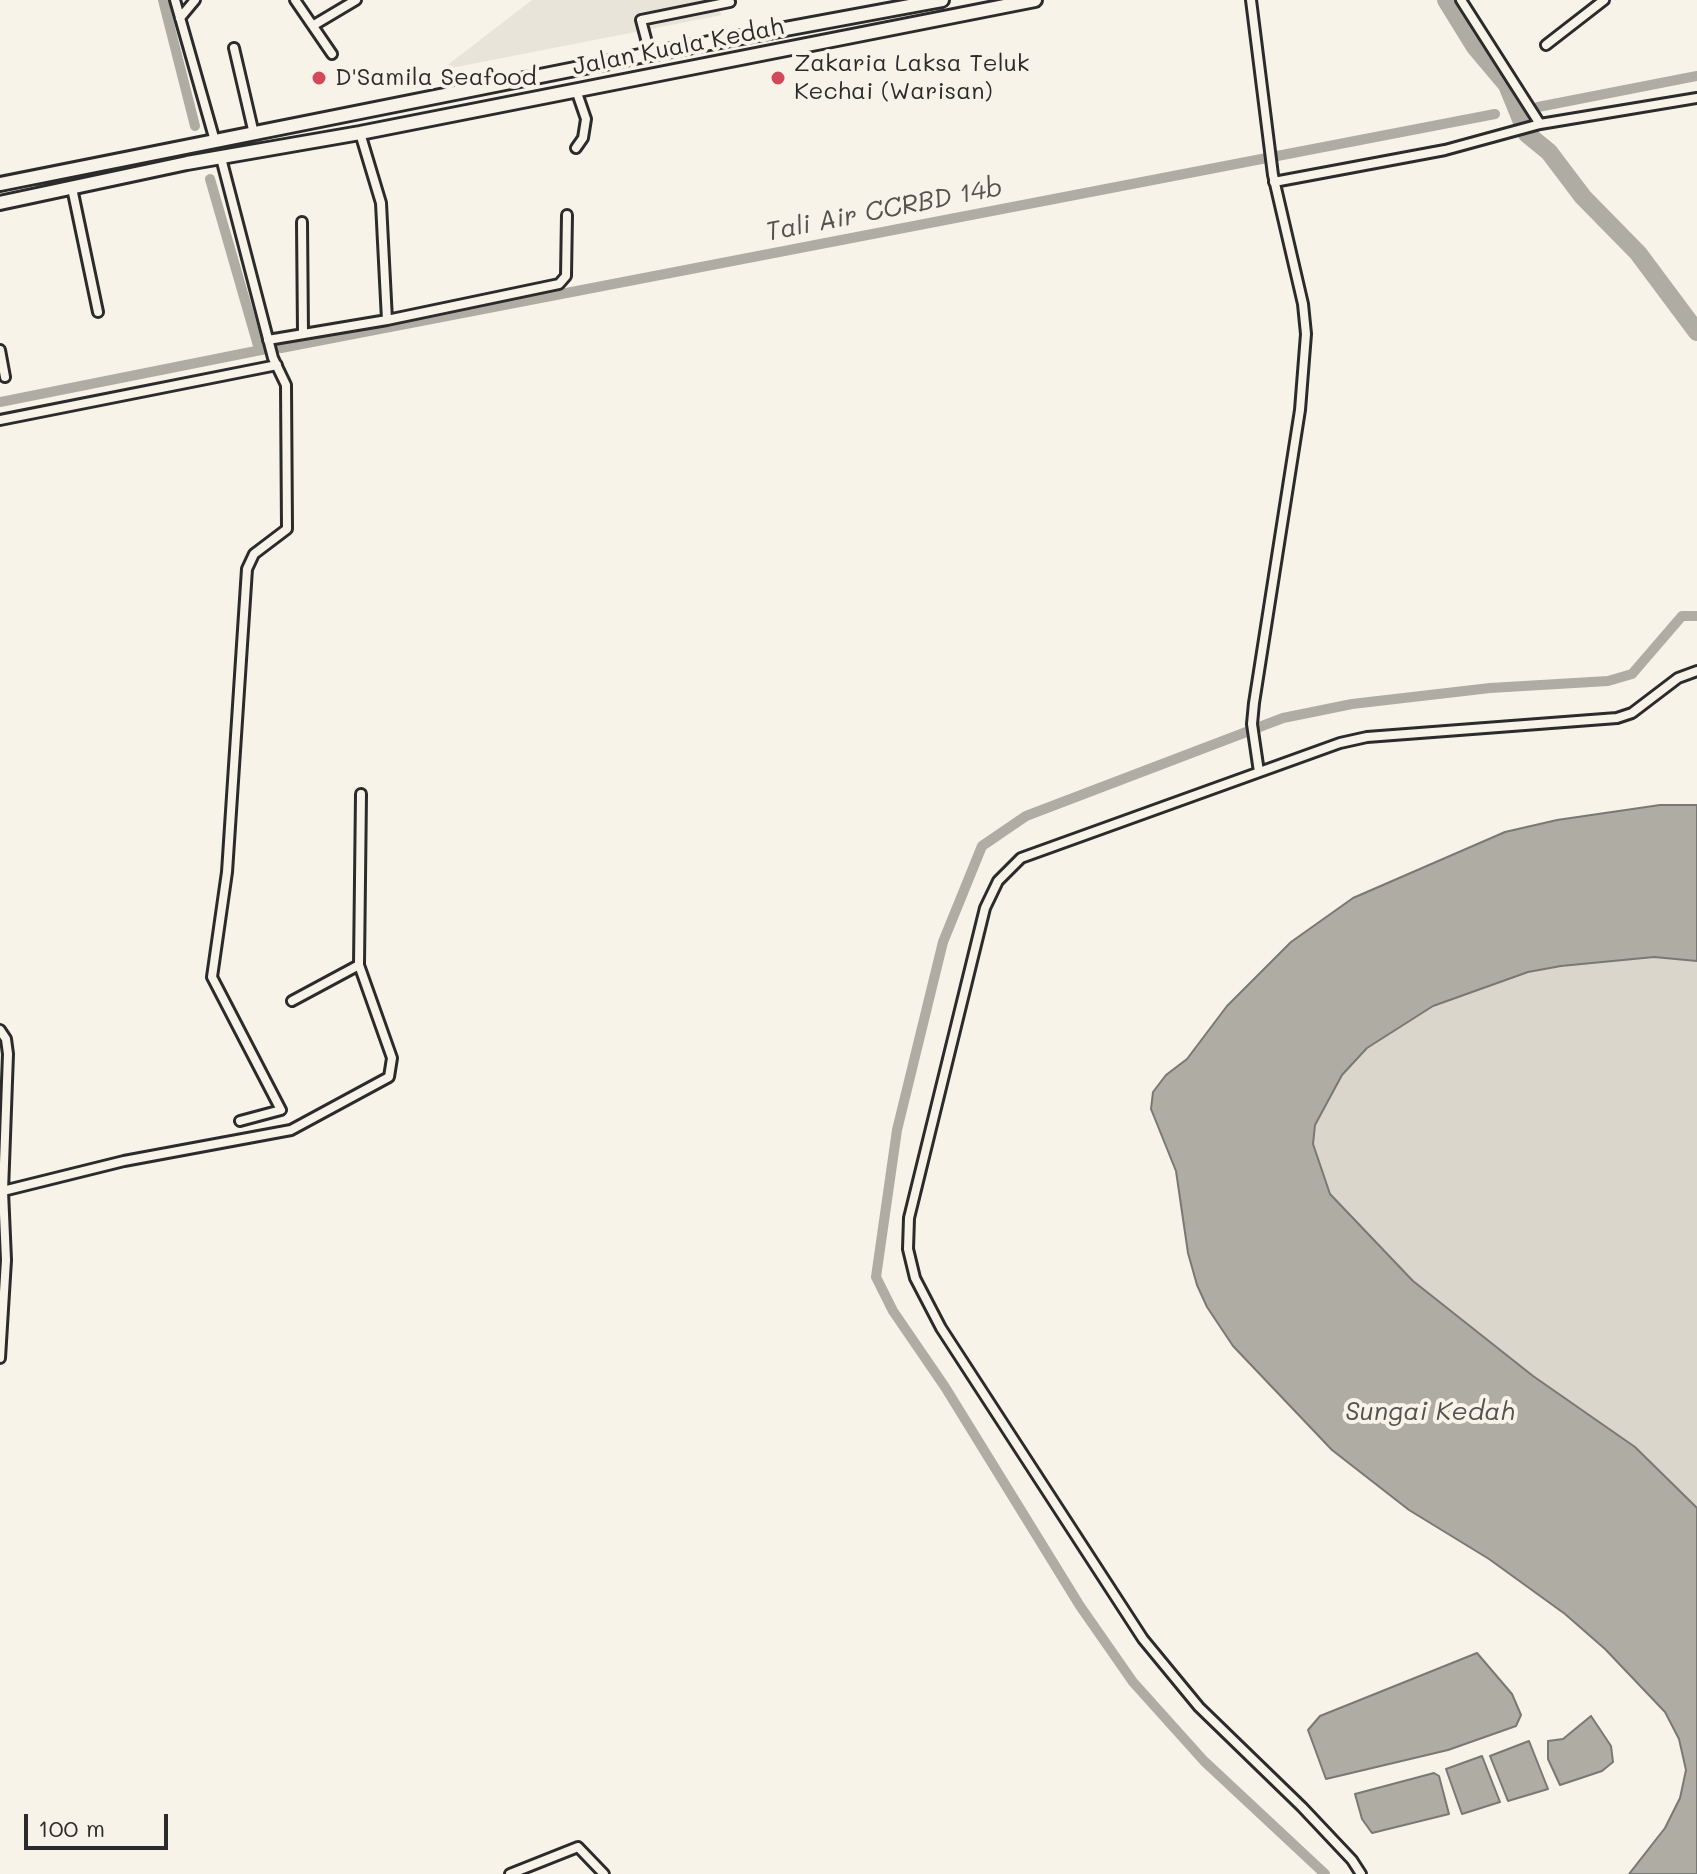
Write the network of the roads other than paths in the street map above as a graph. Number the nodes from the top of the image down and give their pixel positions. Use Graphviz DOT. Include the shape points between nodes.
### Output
graph roads {
  1 [pos="175,0"];
  2 [pos="195,0"];
  3 [pos="295,0"];
  4 [pos="356,0"];
  5 [pos="942,0"];
  6 [pos="1035,0"];
  7 [pos="1251,0"];
  8 [pos="1461,0"];
  9 [pos="1604,0"];
  10 [pos="730,2"];
  11 [pos="706,3"];
  12 [pos="180,18"];
  13 [pos="828,21"];
  14 [pos="314,25"];
  15 [pos="833,40"];
  16 [pos="1546,45"];
  17 [pos="234,48"];
  18 [pos="332,54"];
  19 [pos="650,54"];
  20 [pos="576,90"];
  21 [pos="1697,98"];
  22 [pos="1535,126"];
  23 [pos="360,133"];
  24 [pos="254,134"];
  25 [pos="212,142"];
  26 [pos="576,148"];
  27 [pos="217,158"];
  28 [pos="1274,178"];
  29 [pos="0,184"];
  30 [pos="72,188"];
  31 [pos="0,203"];
  32 [pos="567,215"];
  33 [pos="302,222"];
  34 [pos="98,312"];
  35 [pos="387,320"];
  36 [pos="303,334"];
  37 [pos="269,342"];
  38 [pos="0,350"];
  39 [pos="275,362"];
  40 [pos="5,377"];
  41 [pos="0,420"];
  42 [pos="1697,671"];
  43 [pos="1259,772"];
  44 [pos="361,794"];
  45 [pos="359,965"];
  46 [pos="292,1001"];
  47 [pos="0,1030"];
  48 [pos="240,1121"];
  49 [pos="3,1191"];
  50 [pos="3,1260"];
  51 [pos="0,1358"];
  52 [pos="510,1874"];
  53 [pos="604,1874"];
  54 [pos="1361,1874"];
  1 -- 12 [label="street"];
  2 -- 12 [label="street"];
  3 -- 14 [label="street"];
  4 -- 14 [label="street"];
  5 -- 13 [label="main road, Jalan Kuala Kedah"];
  6 -- 15 [label="main road, Jalan Kuala Kedah"];
  7 -- 28 [label="street"];
  8 -- 22 [label="street"];
  9 -- 16 [label="street"];
  10 -- 11 [label="street"];
  11 -- 19 [label="street" via="641,20"];
  12 -- 25 [label="street"];
  13 -- 15 [label="main road"];
  13 -- 19 [label="main road, Jalan Kuala Kedah"];
  14 -- 18 [label="street"];
  15 -- 20 [label="main road, Jalan Kuala Kedah"];
  17 -- 24 [label="street"];
  19 -- 24 [label="main road, Jalan Kuala Kedah"];
  20 -- 23 [label="main road, Jalan Kuala Kedah"];
  20 -- 26 [label="street" via="586,119"];
  21 -- 22 [label="street"];
  22 -- 28 [label="street" via="1445,150"];
  23 -- 27 [label="main road, Jalan Kuala Kedah"];
  23 -- 35 [label="street" via="381,203"];
  24 -- 25 [label="main road, Jalan Kuala Kedah"];
  25 -- 29 [label="main road, Jalan Kuala Kedah"];
  27 -- 30 [label="main road, Jalan Kuala Kedah"];
  27 -- 37 [label="street"];
  28 -- 43 [label="street" via="1306,334 1300,410 1252,724"];
  30 -- 31 [label="main road, Jalan Kuala Kedah"];
  30 -- 34 [label="street"];
  32 -- 35 [label="street" via="567,270 561,282"];
  33 -- 36 [label="street"];
  35 -- 36 [label="street"];
  36 -- 37 [label="street"];
  37 -- 39 [label="street"];
  38 -- 40 [label="street"];
  39 -- 41 [label="street"];
  39 -- 48 [label="street" via="286,385 287,529 254,554 247,569 227,872 212,977 281,1110"];
  42 -- 43 [label="street" via="1617,718 1367,737"];
  43 -- 54 [label="street" via="1031,853 998,881 985,908 915,1186 908,1249 915,1278 941,1328 1143,1639 1194,1702 1302,1807"];
  44 -- 45 [label="street"];
  45 -- 46 [label="street"];
  45 -- 49 [label="street" via="394,1065 384,1082 291,1130 124,1161"];
  47 -- 49 [label="street" via="8,1054"];
  49 -- 50 [label="street"];
  50 -- 51 [label="street"];
  52 -- 53 [label="street" via="578,1847"];
}
